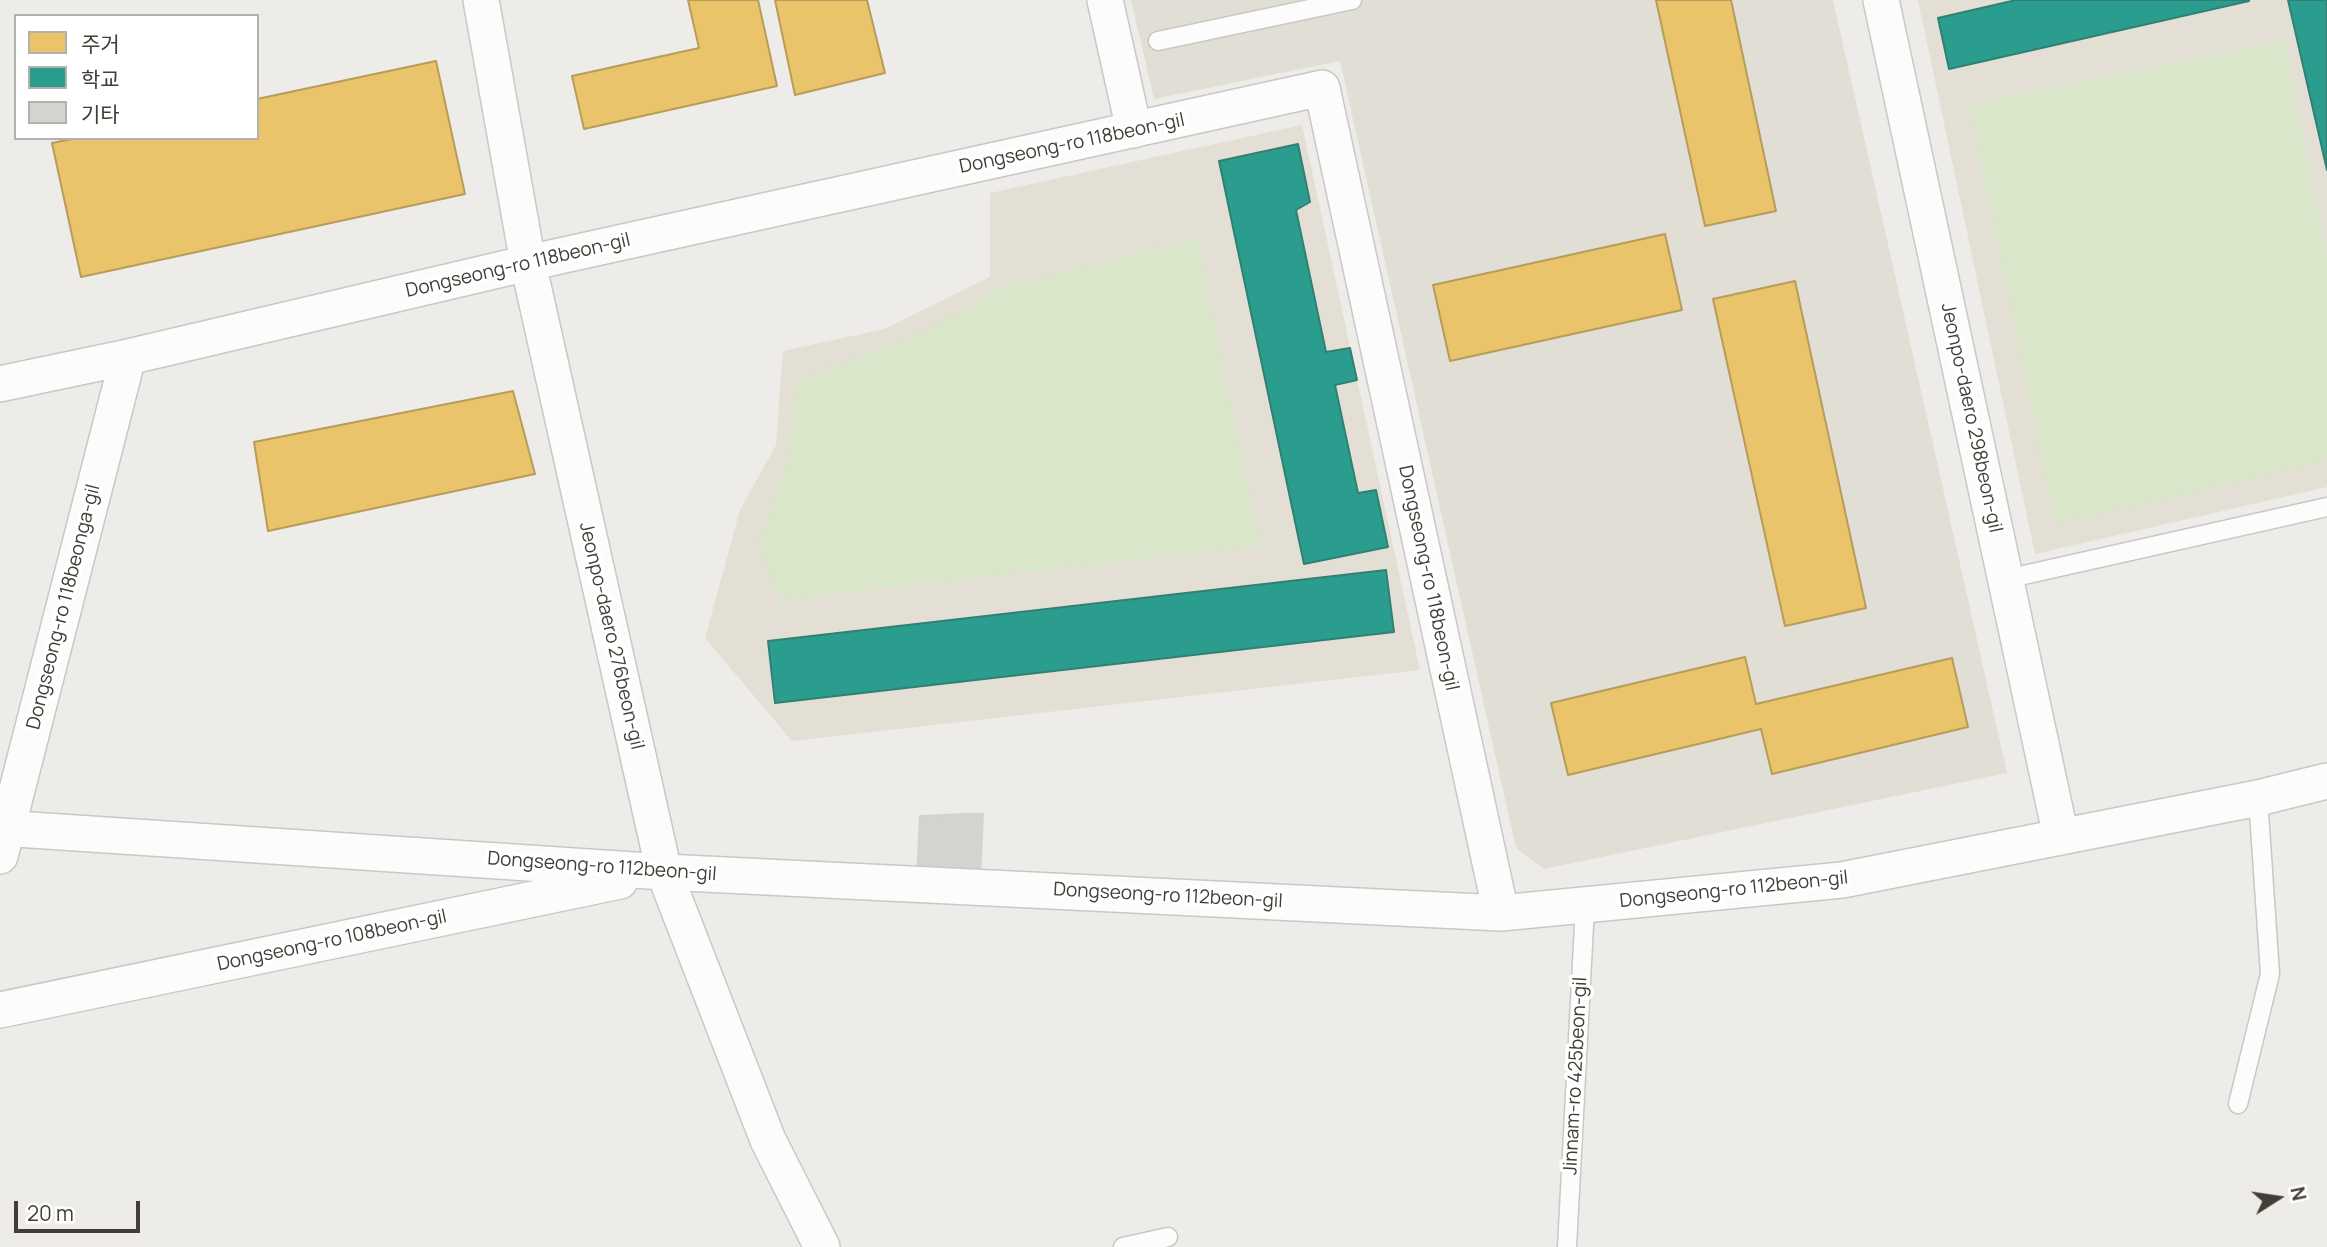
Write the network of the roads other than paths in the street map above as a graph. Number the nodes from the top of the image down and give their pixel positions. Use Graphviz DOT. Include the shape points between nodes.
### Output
graph roads {
  1 [pos="481,0"];
  2 [pos="1105,0"];
  3 [pos="1352,0"];
  4 [pos="1881,0"];
  5 [pos="1158,41"];
  6 [pos="1134,130"];
  7 [pos="528,262"];
  8 [pos="128,357"];
  9 [pos="0,384"];
  10 [pos="2327,507"];
  11 [pos="2006,579"];
  12 [pos="2327,781"];
  13 [pos="2258,798"];
  14 [pos="3,837"];
  15 [pos="2061,837"];
  16 [pos="664,872"];
  17 [pos="1585,906"];
  18 [pos="1501,912"];
  19 [pos="0,1010"];
  20 [pos="2238,1104"];
  21 [pos="1168,1237"];
  22 [pos="822,1247"];
  23 [pos="1123,1247"];
  24 [pos="1567,1247"];
  1 -- 7 [label="street, Jeonpo-daero 276beon-gil"];
  2 -- 6 [label="street"];
  3 -- 5 [label="lane"];
  4 -- 11 [label="street, Jeonpo-daero 298beon-gil"];
  6 -- 7 [label="street, Dongseong-ro 118beon-gil"];
  6 -- 18 [label="street, Dongseong-ro 118beon-gil" via="1322,89"];
  7 -- 8 [label="street, Dongseong-ro 118beon-gil"];
  7 -- 16 [label="street, Jeonpo-daero 276beon-gil"];
  8 -- 9 [label="street, Dongseong-ro 118beon-gil"];
  8 -- 14 [label="street, Dongseong-ro 118beonga-gil"];
  10 -- 11 [label="lane"];
  11 -- 15 [label="street, Jeonpo-daero 298beon-gil"];
  12 -- 13 [label="street, Dongseong-ro 112beon-gil"];
  13 -- 15 [label="street, Dongseong-ro 112beon-gil"];
  13 -- 20 [label="lane" via="2270,974"];
  14 -- 16 [label="street, Dongseong-ro 112beon-gil"];
  15 -- 17 [label="street, Dongseong-ro 112beon-gil" via="1842,880"];
  16 -- 18 [label="street, Dongseong-ro 112beon-gil"];
  16 -- 19 [label="street, Dongseong-ro 108beon-gil"];
  16 -- 22 [label="street, Jeonpo-daero 276beon-gil" via="768,1140"];
  17 -- 18 [label="street, Dongseong-ro 112beon-gil"];
  17 -- 24 [label="lane, Jinnam-ro 425beon-gil"];
  21 -- 23 [label="lane"];
}
